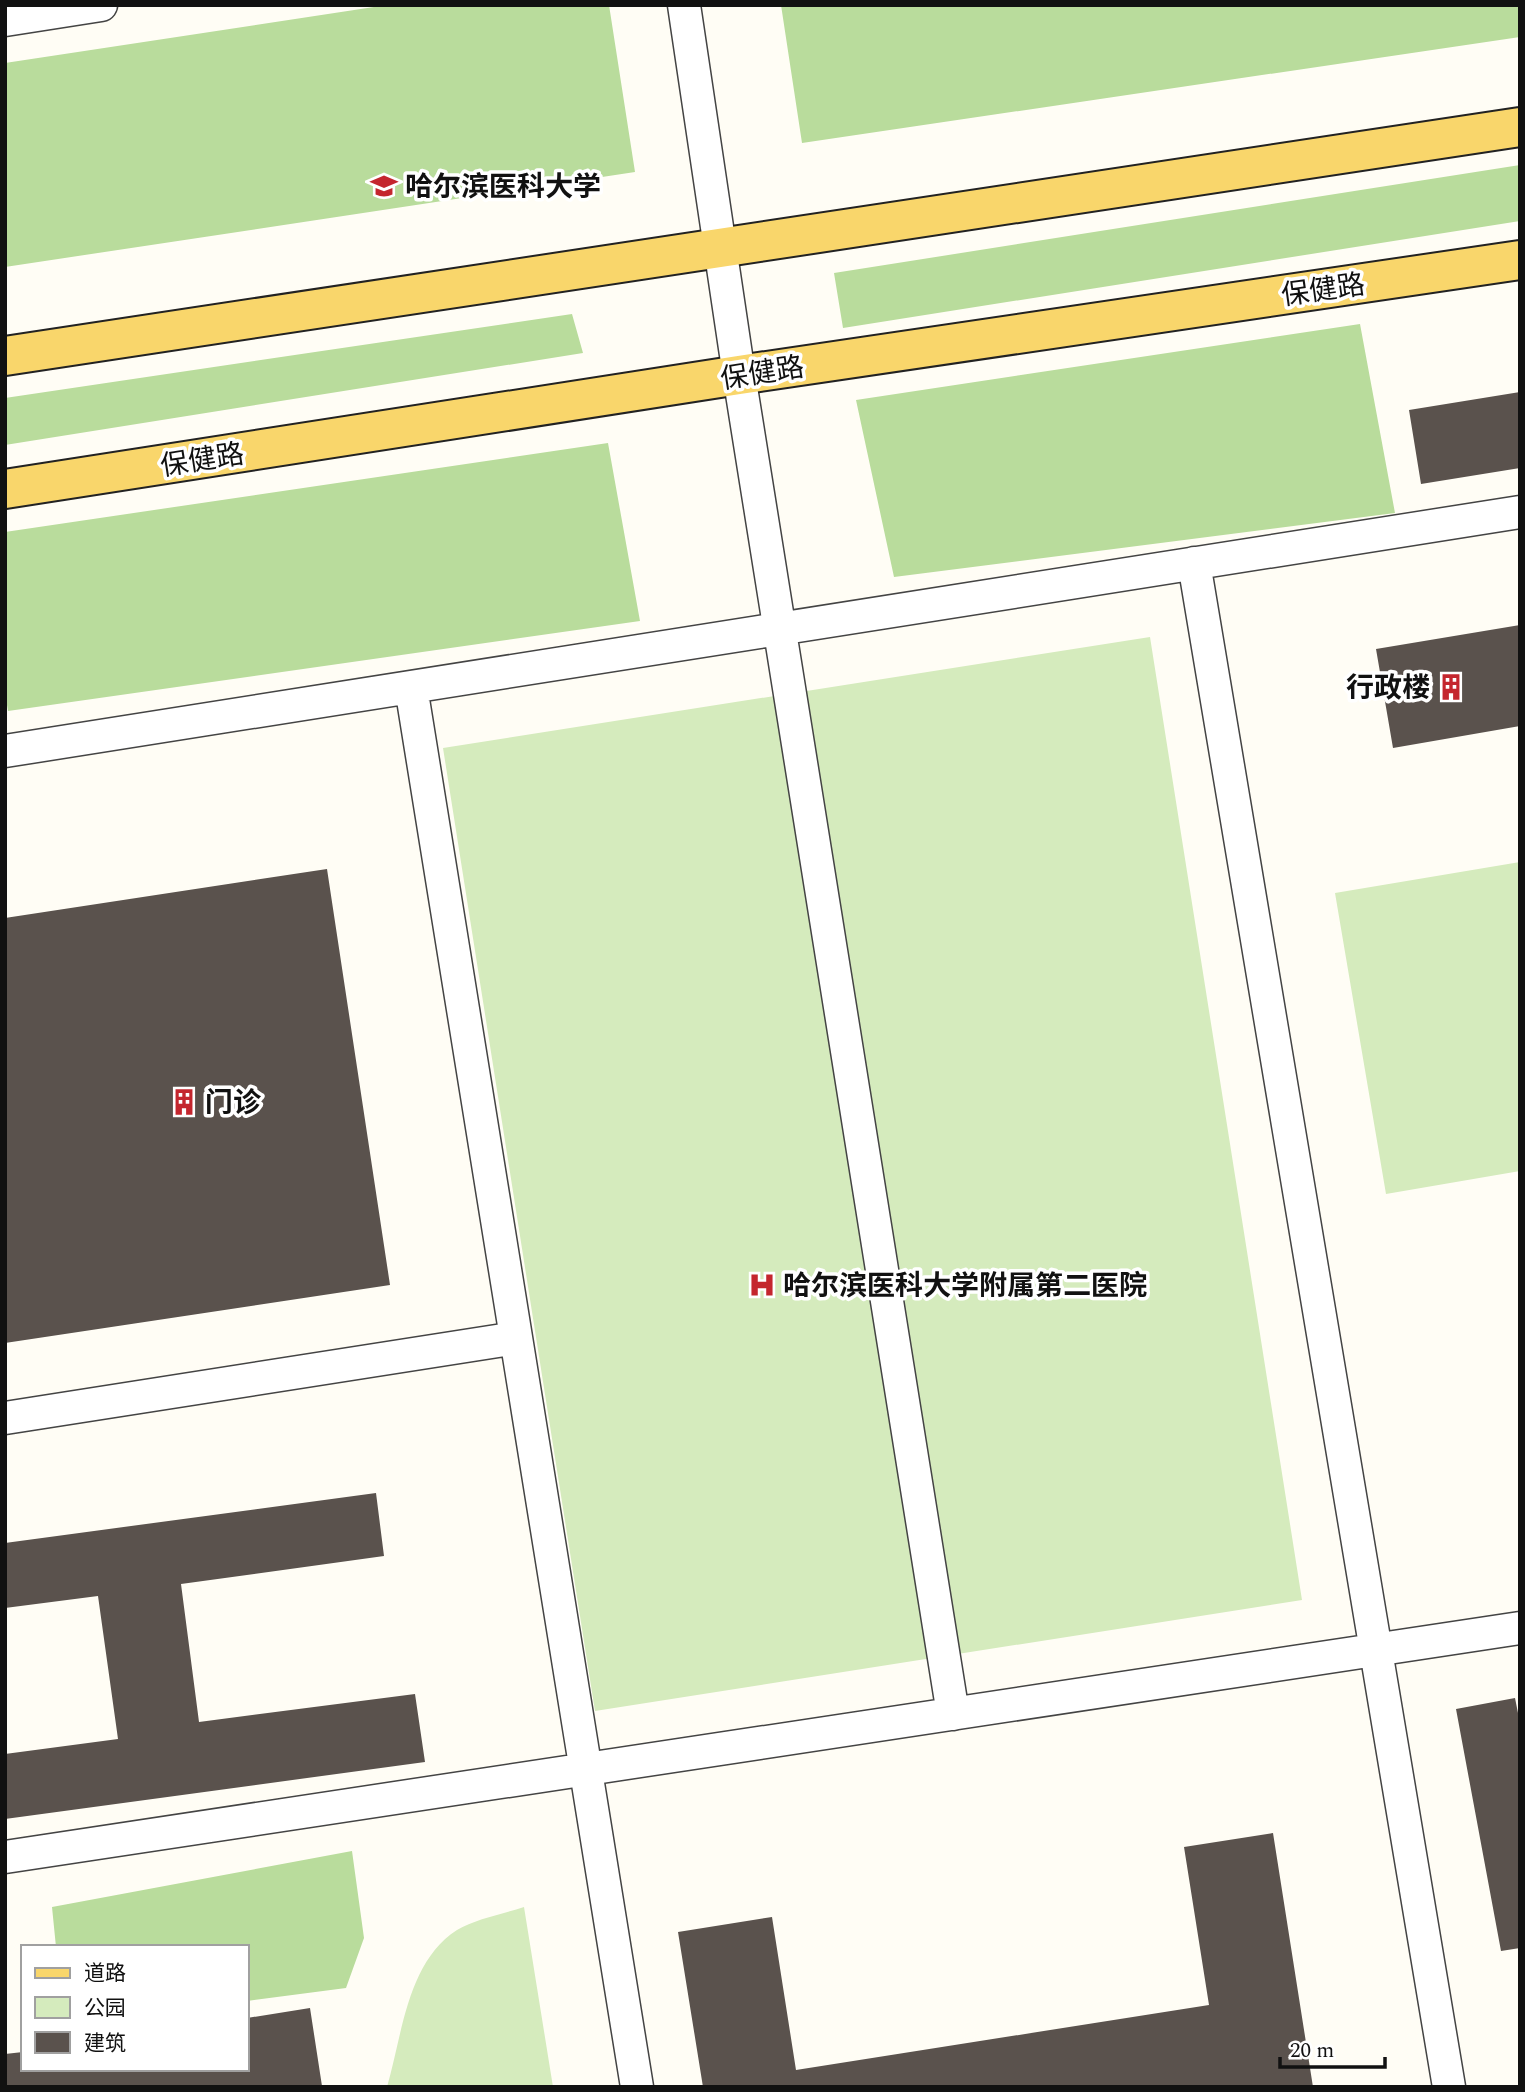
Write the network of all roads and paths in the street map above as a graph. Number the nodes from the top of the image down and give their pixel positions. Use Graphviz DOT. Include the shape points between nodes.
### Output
graph roads {
  1 [pos="101,5"];
  2 [pos="684,5"];
  3 [pos="5,20"];
  4 [pos="1520,127"];
  5 [pos="720,248"];
  6 [pos="1520,260"];
  7 [pos="5,356"];
  8 [pos="739,375"];
  9 [pos="5,489"];
  10 [pos="1520,512"];
  11 [pos="1194,563"];
  12 [pos="780,629"];
  13 [pos="411,687"];
  14 [pos="5,751"];
  15 [pos="516,1338"];
  16 [pos="5,1418"];
  17 [pos="1520,1628"];
  18 [pos="1376,1650"];
  19 [pos="953,1714"];
  20 [pos="586,1769"];
  21 [pos="5,1857"];
  22 [pos="637,2087"];
  23 [pos="1450,2087"];
  1 -- 3 [label="street"];
  2 -- 5 [label="street"];
  4 -- 5 [label="main road"];
  5 -- 7 [label="main road"];
  5 -- 8 [label="street"];
  6 -- 8 [label="main road, 保健路"];
  8 -- 9 [label="main road, 保健路"];
  8 -- 12 [label="street"];
  10 -- 11 [label="street"];
  11 -- 12 [label="street"];
  11 -- 18 [label="street"];
  12 -- 13 [label="street"];
  12 -- 19 [label="street"];
  13 -- 14 [label="street"];
  13 -- 15 [label="street"];
  15 -- 16 [label="street"];
  15 -- 20 [label="street"];
  17 -- 18 [label="street"];
  18 -- 19 [label="street"];
  18 -- 23 [label="street"];
  19 -- 20 [label="street"];
  20 -- 21 [label="street"];
  20 -- 22 [label="street"];
}
